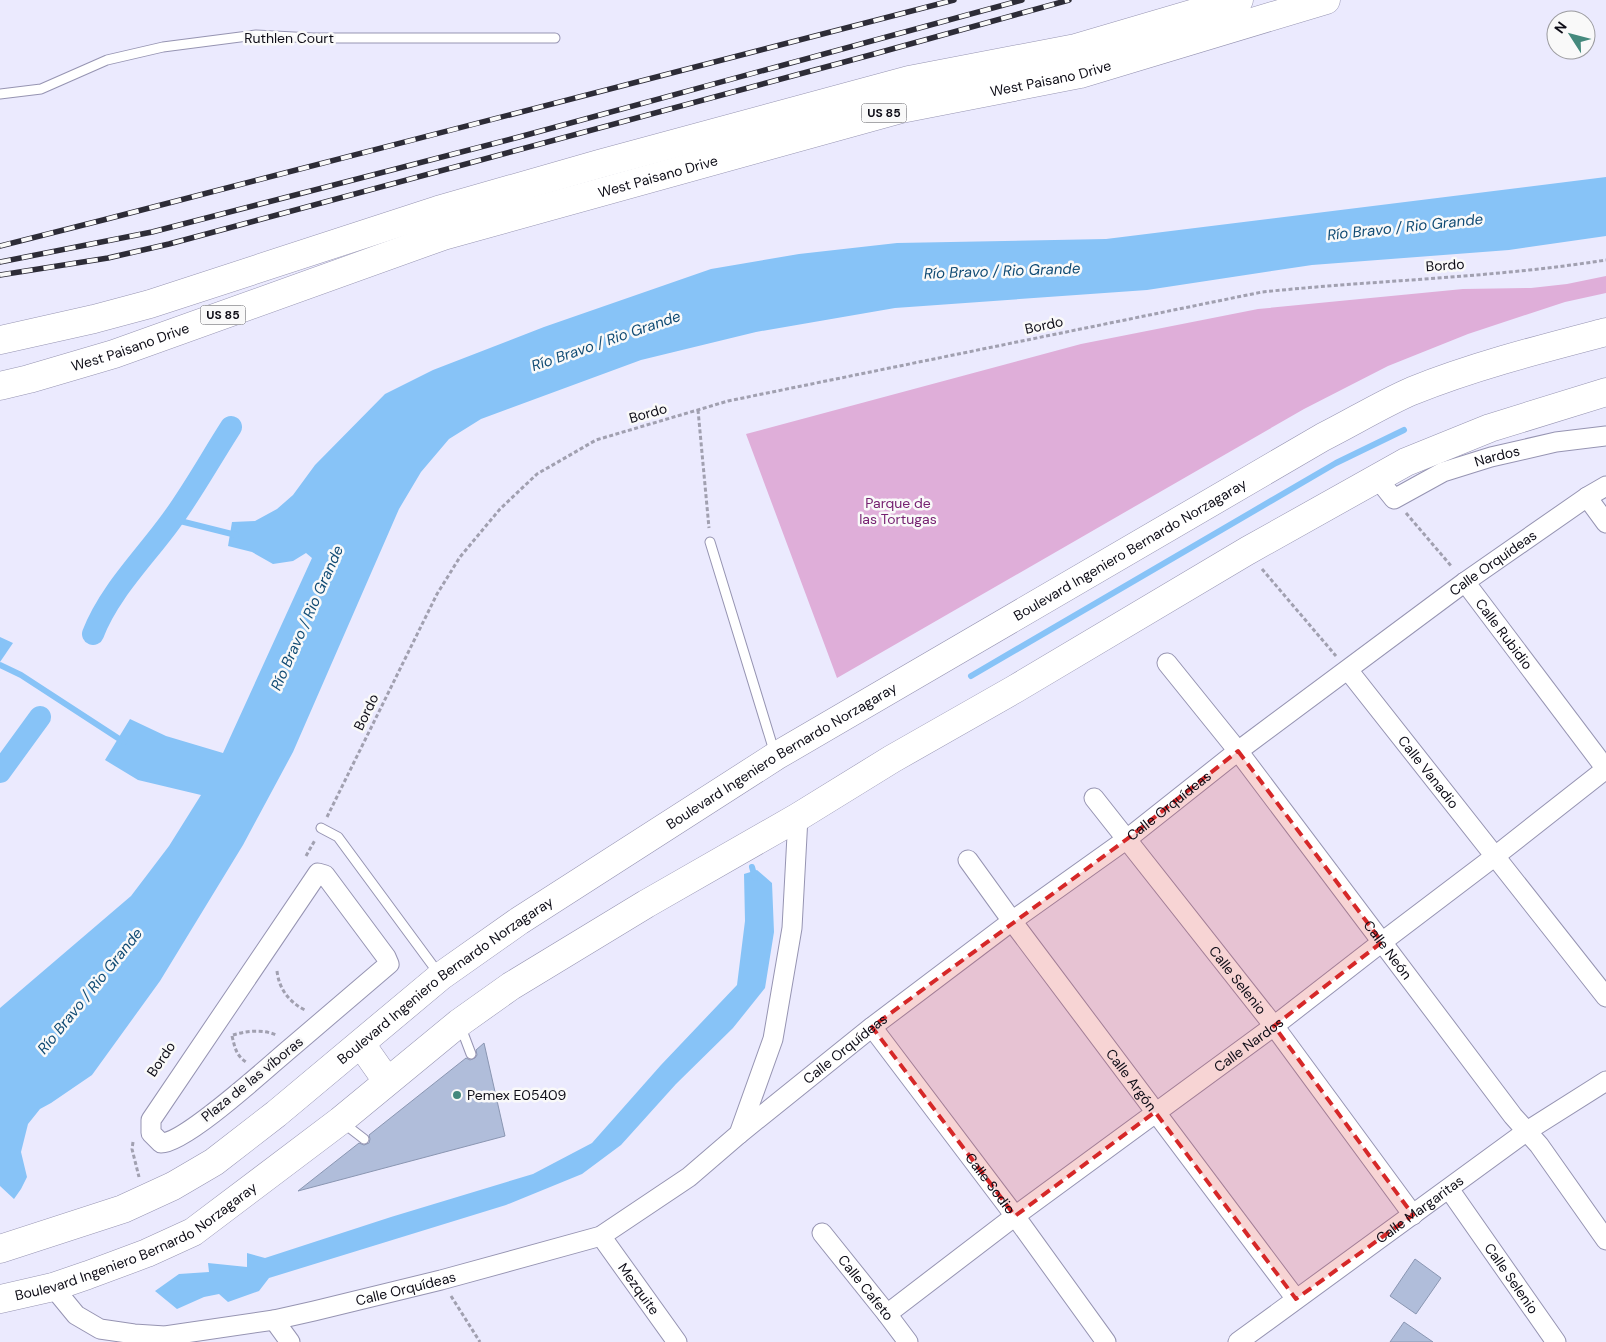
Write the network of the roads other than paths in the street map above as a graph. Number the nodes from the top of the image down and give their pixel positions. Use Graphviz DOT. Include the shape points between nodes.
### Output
graph roads {
  1 [pos="1239,0"];
  2 [pos="1326,0"];
  3 [pos="555,38"];
  4 [pos="0,94"];
  5 [pos="1606,332"];
  6 [pos="0,340"];
  7 [pos="0,386"];
  8 [pos="1606,392"];
  9 [pos="1606,436"];
  10 [pos="1606,486"];
  11 [pos="1386,489"];
  12 [pos="1587,497"];
  13 [pos="1606,523"];
  14 [pos="710,542"];
  15 [pos="1465,582"];
  16 [pos="1167,662"];
  17 [pos="1348,670"];
  18 [pos="1238,751"];
  19 [pos="776,756"];
  20 [pos="1606,769"];
  21 [pos="1094,798"];
  22 [pos="798,817"];
  23 [pos="321,828"];
  24 [pos="1127,839"];
  25 [pos="1494,857"];
  26 [pos="968,860"];
  27 [pos="322,873"];
  28 [pos="1012,921"];
  29 [pos="1382,942"];
  30 [pos="441,976"];
  31 [pos="1606,997"];
  32 [pos="459,1023"];
  33 [pos="1274,1026"];
  34 [pos="872,1028"];
  35 [pos="361,1044"];
  36 [pos="471,1054"];
  37 [pos="387,1081"];
  38 [pos="1606,1081"];
  39 [pos="1155,1112"];
  40 [pos="340,1121"];
  41 [pos="1527,1131"];
  42 [pos="739,1134"];
  43 [pos="364,1139"];
  44 [pos="1449,1189"];
  45 [pos="1413,1215"];
  46 [pos="1015,1216"];
  47 [pos="822,1233"];
  48 [pos="601,1236"];
  49 [pos="1606,1240"];
  50 [pos="0,1249"];
  51 [pos="53,1287"];
  52 [pos="0,1299"];
  53 [pos="1296,1299"];
  54 [pos="887,1314"];
  55 [pos="274,1320"];
  56 [pos="290,1342"];
  57 [pos="677,1342"];
  58 [pos="908,1342"];
  59 [pos="1106,1342"];
  60 [pos="1238,1342"];
  61 [pos="1556,1342"];
  1 -- 6 [label="main road, West Paisano Drive / US 85" via="1076,48 908,80 608,161 438,210 150,304"];
  2 -- 7 [label="main road, West Paisano Drive / US 85" via="1080,74 901,109 444,236 114,354"];
  3 -- 4 [label="lane, Ruthlen Court" via="256,35 163,47 107,60 41,88"];
  5 -- 19 [label="main road, Boulevard Ingeniero Bernardo Norzagaray" via="1411,391 1324,437"];
  8 -- 11 [label="main road, Boulevard Ingeniero Bernardo Norzagaray" via="1490,428 1406,462"];
  9 -- 11 [label="street, Nardos" via="1556,442 1490,457"];
  10 -- 12 [label="street, Calle Orquídeas"];
  11 -- 22 [label="main road, Boulevard Ingeniero Bernardo Norzagaray" via="1247,551"];
  12 -- 13 [label="street"];
  12 -- 15 [label="street, Calle Orquídeas"];
  14 -- 19 [label="lane"];
  15 -- 17 [label="street, Calle Orquídeas"];
  15 -- 20 [label="street, Calle Rubidio"];
  16 -- 18 [label="street, Calle Neón"];
  17 -- 18 [label="street, Calle Orquídeas"];
  17 -- 25 [label="street, Calle Vanadio"];
  18 -- 24 [label="street, Calle Orquídeas"];
  18 -- 29 [label="street, Calle Neón"];
  19 -- 30 [label="main road, Boulevard Ingeniero Bernardo Norzagaray" via="542,906"];
  20 -- 25 [label="street, Calle Nardos"];
  21 -- 24 [label="street, Calle Selenio"];
  22 -- 32 [label="main road, Boulevard Ingeniero Bernardo Norzagaray" via="629,914 511,986"];
  22 -- 42 [label="street, Calle Orquídeas" via="792,928 773,1039"];
  23 -- 30 [label="lane" via="338,837"];
  24 -- 28 [label="street, Calle Orquídeas"];
  24 -- 33 [label="street, Calle Selenio"];
  25 -- 29 [label="street, Calle Nardos"];
  25 -- 31 [label="street, Calle Vanadio"];
  26 -- 28 [label="street, Calle Argón"];
  27 -- 27 [label="street, Plaza de las víboras" via="316,875 151,1120 151,1133 161,1143 177,1137 220,1109 389,964"];
  28 -- 34 [label="street, Calle Orquídeas"];
  28 -- 39 [label="street, Calle Argón"];
  29 -- 33 [label="street, Calle Nardos"];
  29 -- 41 [label="street, Calle Neón"];
  30 -- 35 [label="main road, Boulevard Ingeniero Bernardo Norzagaray"];
  32 -- 36 [label="lane"];
  32 -- 37 [label="main road, Boulevard Ingeniero Bernardo Norzagaray"];
  33 -- 39 [label="street, Calle Nardos"];
  33 -- 45 [label="street, Calle Selenio"];
  34 -- 42 [label="street, Calle Orquídeas"];
  34 -- 46 [label="street, Calle Sodio"];
  35 -- 37 [label="main road"];
  35 -- 50 [label="main road, Boulevard Ingeniero Bernardo Norzagaray" via="214,1162 173,1186 123,1209"];
  37 -- 40 [label="main road, Boulevard Ingeniero Bernardo Norzagaray"];
  38 -- 41 [label="street, Calle Margaritas"];
  39 -- 46 [label="street, Calle Nardos"];
  39 -- 53 [label="street, Calle Argón"];
  40 -- 43 [label="lane"];
  40 -- 51 [label="main road, Boulevard Ingeniero Bernardo Norzagaray" via="193,1232 147,1253"];
  41 -- 44 [label="street, Calle Margaritas"];
  41 -- 49 [label="street, Calle Neón"];
  42 -- 48 [label="street, Calle Orquídeas" via="689,1177"];
  44 -- 45 [label="street, Calle Margaritas"];
  44 -- 61 [label="street, Calle Selenio"];
  45 -- 53 [label="street, Calle Margaritas"];
  46 -- 54 [label="street, Calle Nardos"];
  46 -- 59 [label="street, Calle Sodio"];
  47 -- 54 [label="street, Calle Cafeto"];
  48 -- 55 [label="street, Calle Orquídeas" via="440,1280"];
  48 -- 57 [label="street, Mezquite"];
  51 -- 52 [label="main road, Boulevard Ingeniero Bernardo Norzagaray"];
  51 -- 55 [label="street, Calle Orquídeas" via="76,1314 100,1329 125,1333 165,1336"];
  53 -- 60 [label="street, Calle Margaritas"];
  54 -- 58 [label="street, Calle Cafeto"];
  55 -- 56 [label="street"];
}
